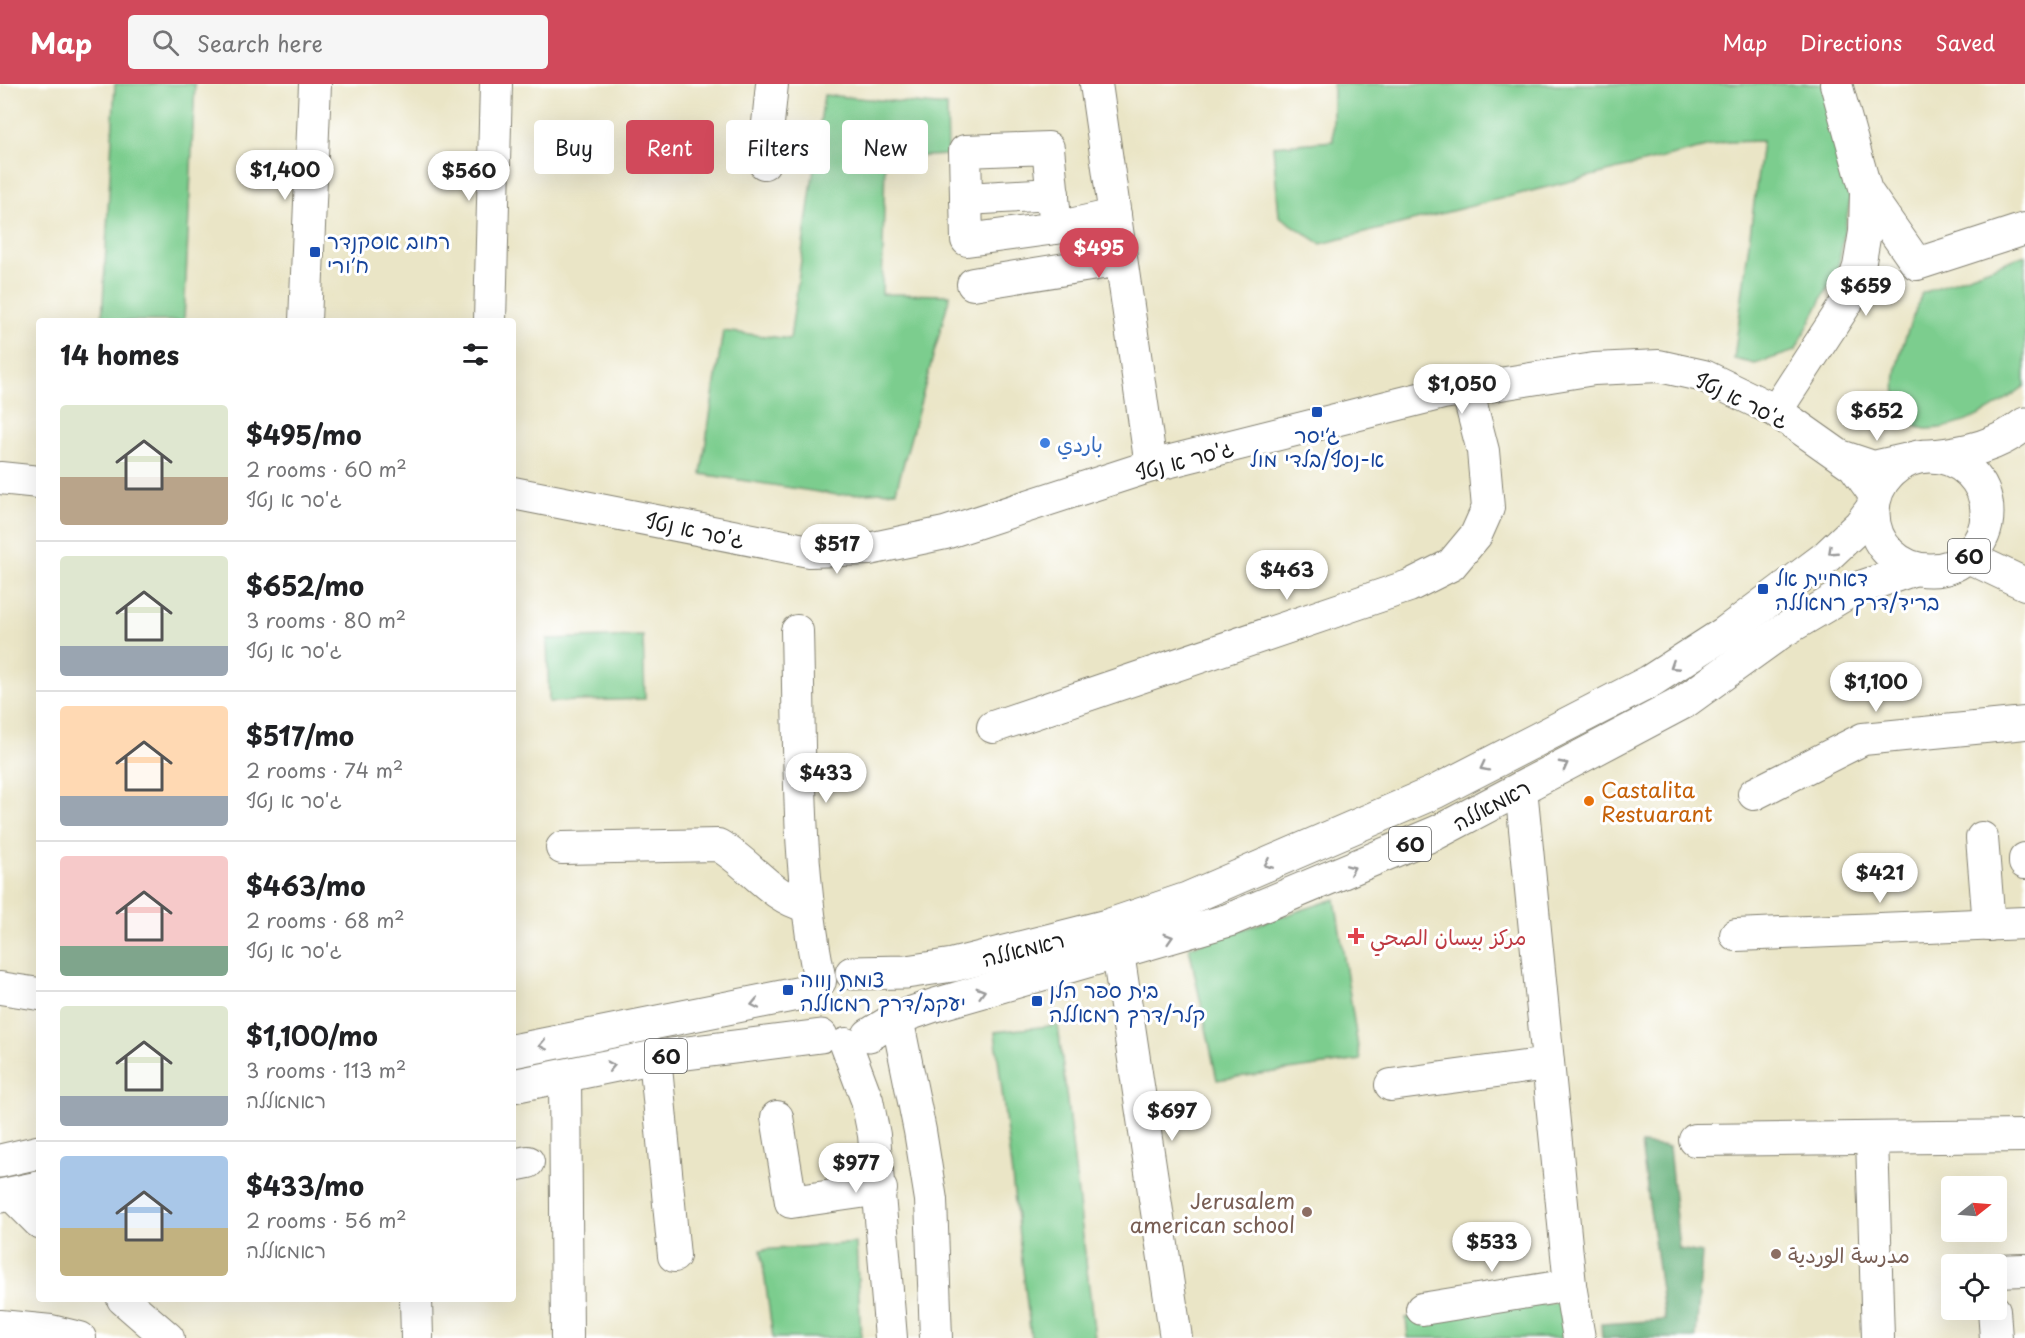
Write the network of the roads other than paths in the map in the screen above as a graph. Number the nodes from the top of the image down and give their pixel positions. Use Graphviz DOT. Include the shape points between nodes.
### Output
graph roads {
  1 [pos="315,84"];
  2 [pos="496,84"];
  3 [pos="772,84"];
  4 [pos="1096,84"];
  5 [pos="1836,84"];
  6 [pos="768,120"];
  7 [pos="1866,191"];
  8 [pos="1053,194"];
  9 [pos="966,199"];
  10 [pos="1115,215"];
  11 [pos="1056,228"];
  12 [pos="2025,229"];
  13 [pos="1121,260"];
  14 [pos="973,284"];
  15 [pos="305,318"];
  16 [pos="490,318"];
  17 [pos="1467,389"];
  18 [pos="1776,411"];
  19 [pos="2021,428"];
  20 [pos="1839,456"];
  21 [pos="1923,457"];
  22 [pos="1151,466"];
  23 [pos="0,478"];
  24 [pos="36,482"];
  25 [pos="516,493"];
  26 [pos="1874,502"];
  27 [pos="1986,503"];
  28 [pos="1968,557"];
  29 [pos="1914,569"];
  30 [pos="2025,584"];
  31 [pos="797,631"];
  32 [pos="2025,723"];
  33 [pos="993,727"];
  34 [pos="1521,788"];
  35 [pos="1754,794"];
  36 [pos="1982,838"];
  37 [pos="562,848"];
  38 [pos="807,906"];
  39 [pos="2025,923"];
  40 [pos="1989,925"];
  41 [pos="1736,935"];
  42 [pos="1118,953"];
  43 [pos="852,973"];
  44 [pos="816,986"];
  45 [pos="0,988"];
  46 [pos="36,994"];
  47 [pos="897,1018"];
  48 [pos="845,1038"];
  49 [pos="516,1051"];
  50 [pos="654,1057"];
  51 [pos="1548,1064"];
  52 [pos="565,1075"];
  53 [pos="516,1085"];
  54 [pos="1391,1085"];
  55 [pos="777,1118"];
  56 [pos="2025,1136"];
  57 [pos="1872,1138"];
  58 [pos="1695,1140"];
  59 [pos="36,1153"];
  60 [pos="0,1161"];
  61 [pos="881,1189"];
  62 [pos="17,1193"];
  63 [pos="36,1218"];
  64 [pos="674,1256"];
  65 [pos="2025,1270"];
  66 [pos="2007,1271"];
  67 [pos="1570,1285"];
  68 [pos="126,1302"];
  69 [pos="416,1302"];
  70 [pos="1422,1309"];
  71 [pos="1995,1320"];
  72 [pos="0,1326"];
  73 [pos="80,1338"];
  74 [pos="168,1338"];
  75 [pos="417,1338"];
  76 [pos="567,1338"];
  77 [pos="891,1338"];
  78 [pos="936,1338"];
  79 [pos="1176,1338"];
  80 [pos="1579,1338"];
  81 [pos="1878,1338"];
  82 [pos="1996,1338"];
  1 -- 15 [label="street"];
  2 -- 16 [label="street"];
  3 -- 6 [label="street"];
  4 -- 10 [label="street"];
  5 -- 7 [label="street"];
  7 -- 12 [label="street" via="1917,264"];
  7 -- 18 [label="street" via="1865,232 1847,302"];
  8 -- 9 [label="street"];
  8 -- 9 [label="street" via="1048,148 965,151"];
  8 -- 11 [label="street"];
  9 -- 11 [label="street" via="967,240"];
  10 -- 11 [label="street"];
  10 -- 13 [label="street"];
  13 -- 14 [label="street"];
  13 -- 22 [label="street"];
  17 -- 18 [label="street, ג'סר א נטף" via="1594,369 1659,366 1704,376"];
  17 -- 22 [label="street, ג'סר א נטף"];
  17 -- 33 [label="street" via="1483,451 1488,508 1476,535 1451,565 1409,586"];
  18 -- 20 [label="street, ג'סר א נטף"];
  19 -- 21 [label="highway, 60" via="1974,451"];
  19 -- 27 [label="highway, 60" via="1990,477"];
  20 -- 21 [label="street, ג'סר א נטף" via="1873,467"];
  20 -- 26 [label="street, ג'סר א נטף" via="1862,475"];
  21 -- 26 [label="highway, 60" via="1897,466 1884,478"];
  21 -- 27 [label="highway" via="1951,460 1967,470 1980,485"];
  22 -- 25 [label="street, ג'סר א נטף" via="945,533 869,549 809,551"];
  23 -- 24 [label="street"];
  26 -- 29 [label="highway" via="1874,528 1882,546 1896,560"];
  26 -- 43 [label="highway, ראמאללה / 60, one-way" via="1860,525 1825,558 1725,633 1668,670 1435,792 1187,898 1107,926 953,965 906,972"];
  27 -- 28 [label="highway, 60" via="1987,522"];
  28 -- 29 [label="highway, 60" via="1952,567"];
  28 -- 30 [label="street"];
  34 -- 29 [label="highway, ראמאללה / 60, one-way" via="1684,702 1781,632 1850,591"];
  31 -- 38 [label="street"];
  32 -- 35 [label="street" via="1863,739"];
  42 -- 34 [label="highway, ראמאללה / 60, one-way" via="1229,920 1438,832"];
  34 -- 51 [label="street"];
  36 -- 40 [label="street"];
  37 -- 38 [label="street" via="718,845 790,902"];
  38 -- 44 [label="street"];
  39 -- 40 [label="street"];
  40 -- 41 [label="street"];
  47 -- 42 [label="highway, ראמאללה / 60, one-way"];
  42 -- 79 [label="street"];
  43 -- 44 [label="highway, 60" via="830,975"];
  43 -- 48 [label="highway" via="864,978 878,998 880,1012 876,1024"];
  44 -- 48 [label="highway" via="808,1003 813,1027"];
  44 -- 49 [label="highway, 60, one-way"];
  45 -- 46 [label="street"];
  47 -- 48 [label="highway, ראמאללה / 60"];
  47 -- 78 [label="street" via="931,1200"];
  48 -- 50 [label="highway, ראמאללה / 60"];
  48 -- 61 [label="street" via="867,1100"];
  52 -- 50 [label="highway, ראמאללה / 60, one-way"];
  50 -- 64 [label="street"];
  51 -- 54 [label="street"];
  51 -- 67 [label="street"];
  52 -- 53 [label="highway, ראמאללה / 60"];
  52 -- 76 [label="street"];
  55 -- 61 [label="street" via="791,1202"];
  56 -- 57 [label="street"];
  57 -- 58 [label="street"];
  57 -- 81 [label="street"];
  59 -- 60 [label="highway"];
  61 -- 77 [label="street"];
  62 -- 63 [label="street"];
  65 -- 66 [label="street"];
  67 -- 70 [label="street"];
  67 -- 80 [label="street"];
  68 -- 74 [label="street"];
  69 -- 75 [label="street"];
  71 -- 82 [label="street"];
  72 -- 73 [label="street" via="51,1330"];
}
